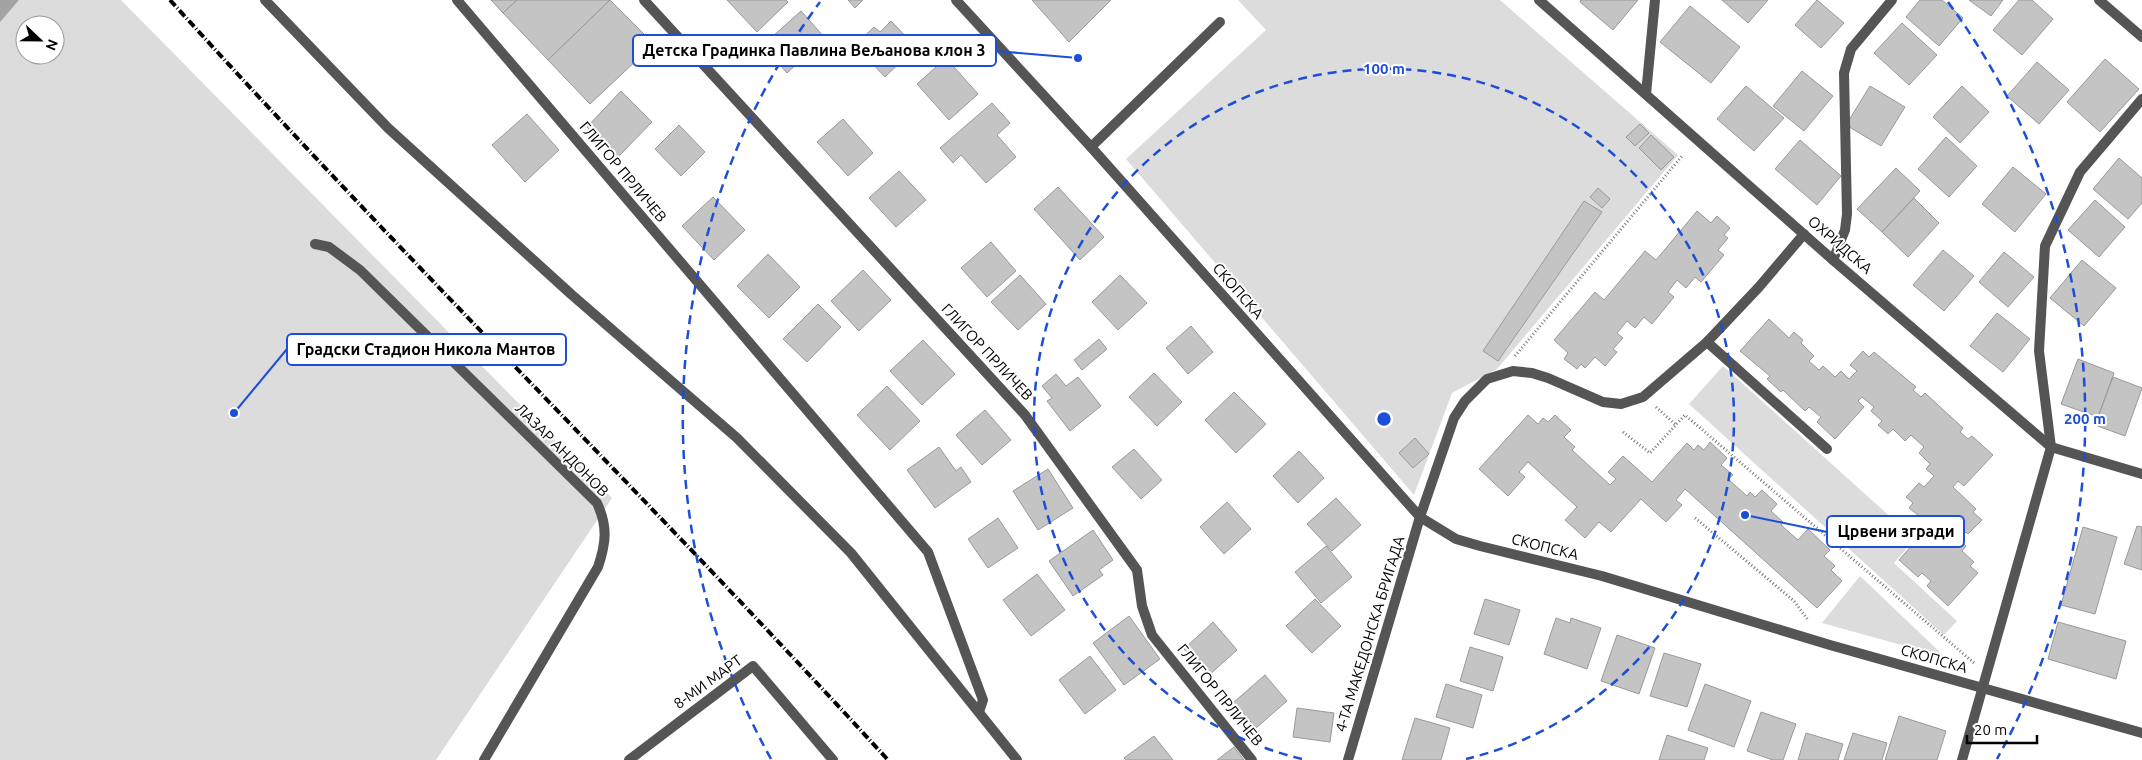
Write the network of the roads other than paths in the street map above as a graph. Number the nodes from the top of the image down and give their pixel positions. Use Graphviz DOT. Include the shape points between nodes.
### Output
graph roads {
  1 [pos="265,0"];
  2 [pos="457,0"];
  3 [pos="644,0"];
  4 [pos="956,0"];
  5 [pos="1539,0"];
  6 [pos="1655,0"];
  7 [pos="1892,0"];
  8 [pos="2099,0"];
  9 [pos="1220,22"];
  10 [pos="2142,37"];
  11 [pos="1646,94"];
  12 [pos="2142,99"];
  13 [pos="1091,147"];
  14 [pos="1804,234"];
  15 [pos="315,244"];
  16 [pos="1833,260"];
  17 [pos="1707,342"];
  18 [pos="2051,447"];
  19 [pos="1827,449"];
  20 [pos="2142,474"];
  21 [pos="1420,518"];
  22 [pos="1982,689"];
  23 [pos="979,712"];
  24 [pos="2142,733"];
  25 [pos="484,760"];
  26 [pos="629,760"];
  27 [pos="833,760"];
  28 [pos="1017,760"];
  29 [pos="1252,760"];
  30 [pos="1348,760"];
  31 [pos="1962,760"];
  1 -- 23 [label="street" via="388,128 736,438 851,553"];
  2 -- 23 [label="street, ГЛИГОР ПРЛИЧЕВ" via="928,552 984,700"];
  3 -- 29 [label="street, ГЛИГОР ПРЛИЧЕВ" via="1025,415 1136,570 1142,606 1152,635"];
  4 -- 13 [label="street, СКОПСКА"];
  5 -- 11 [label="street, ОХРИДСКА"];
  6 -- 11 [label="street"];
  7 -- 16 [label="street" via="1851,49 1844,73 1847,214 1845,230"];
  8 -- 10 [label="street"];
  9 -- 13 [label="street"];
  11 -- 14 [label="street, ОХРИДСКА"];
  12 -- 18 [label="street" via="2080,172 2045,246 2040,351"];
  13 -- 21 [label="street, СКОПСКА"];
  14 -- 16 [label="street, ОХРИДСКА"];
  14 -- 17 [label="street" via="1760,287"];
  15 -- 25 [label="street, ЛАЗАР АНДОНОВ" via="329,248 360,270 597,503 603,516 607,533 598,567"];
  16 -- 18 [label="street, ОХРИДСКА"];
  17 -- 19 [label="street"];
  17 -- 21 [label="street, 4-ТА МАКЕДОНСКА БРИГАДА" via="1643,397 1621,404 1602,402 1532,373 1514,371 1487,379 1454,418"];
  18 -- 20 [label="street, ОХРИДСКА"];
  18 -- 22 [label="street"];
  21 -- 22 [label="street, СКОПСКА" via="1456,539 1620,581"];
  21 -- 30 [label="street, 4-ТА МАКЕДОНСКА БРИГАДА"];
  22 -- 24 [label="street, СКОПСКА"];
  22 -- 31 [label="street"];
  23 -- 28 [label="street"];
  26 -- 27 [label="street, 8-МИ МАРТ" via="753,666"];
}
